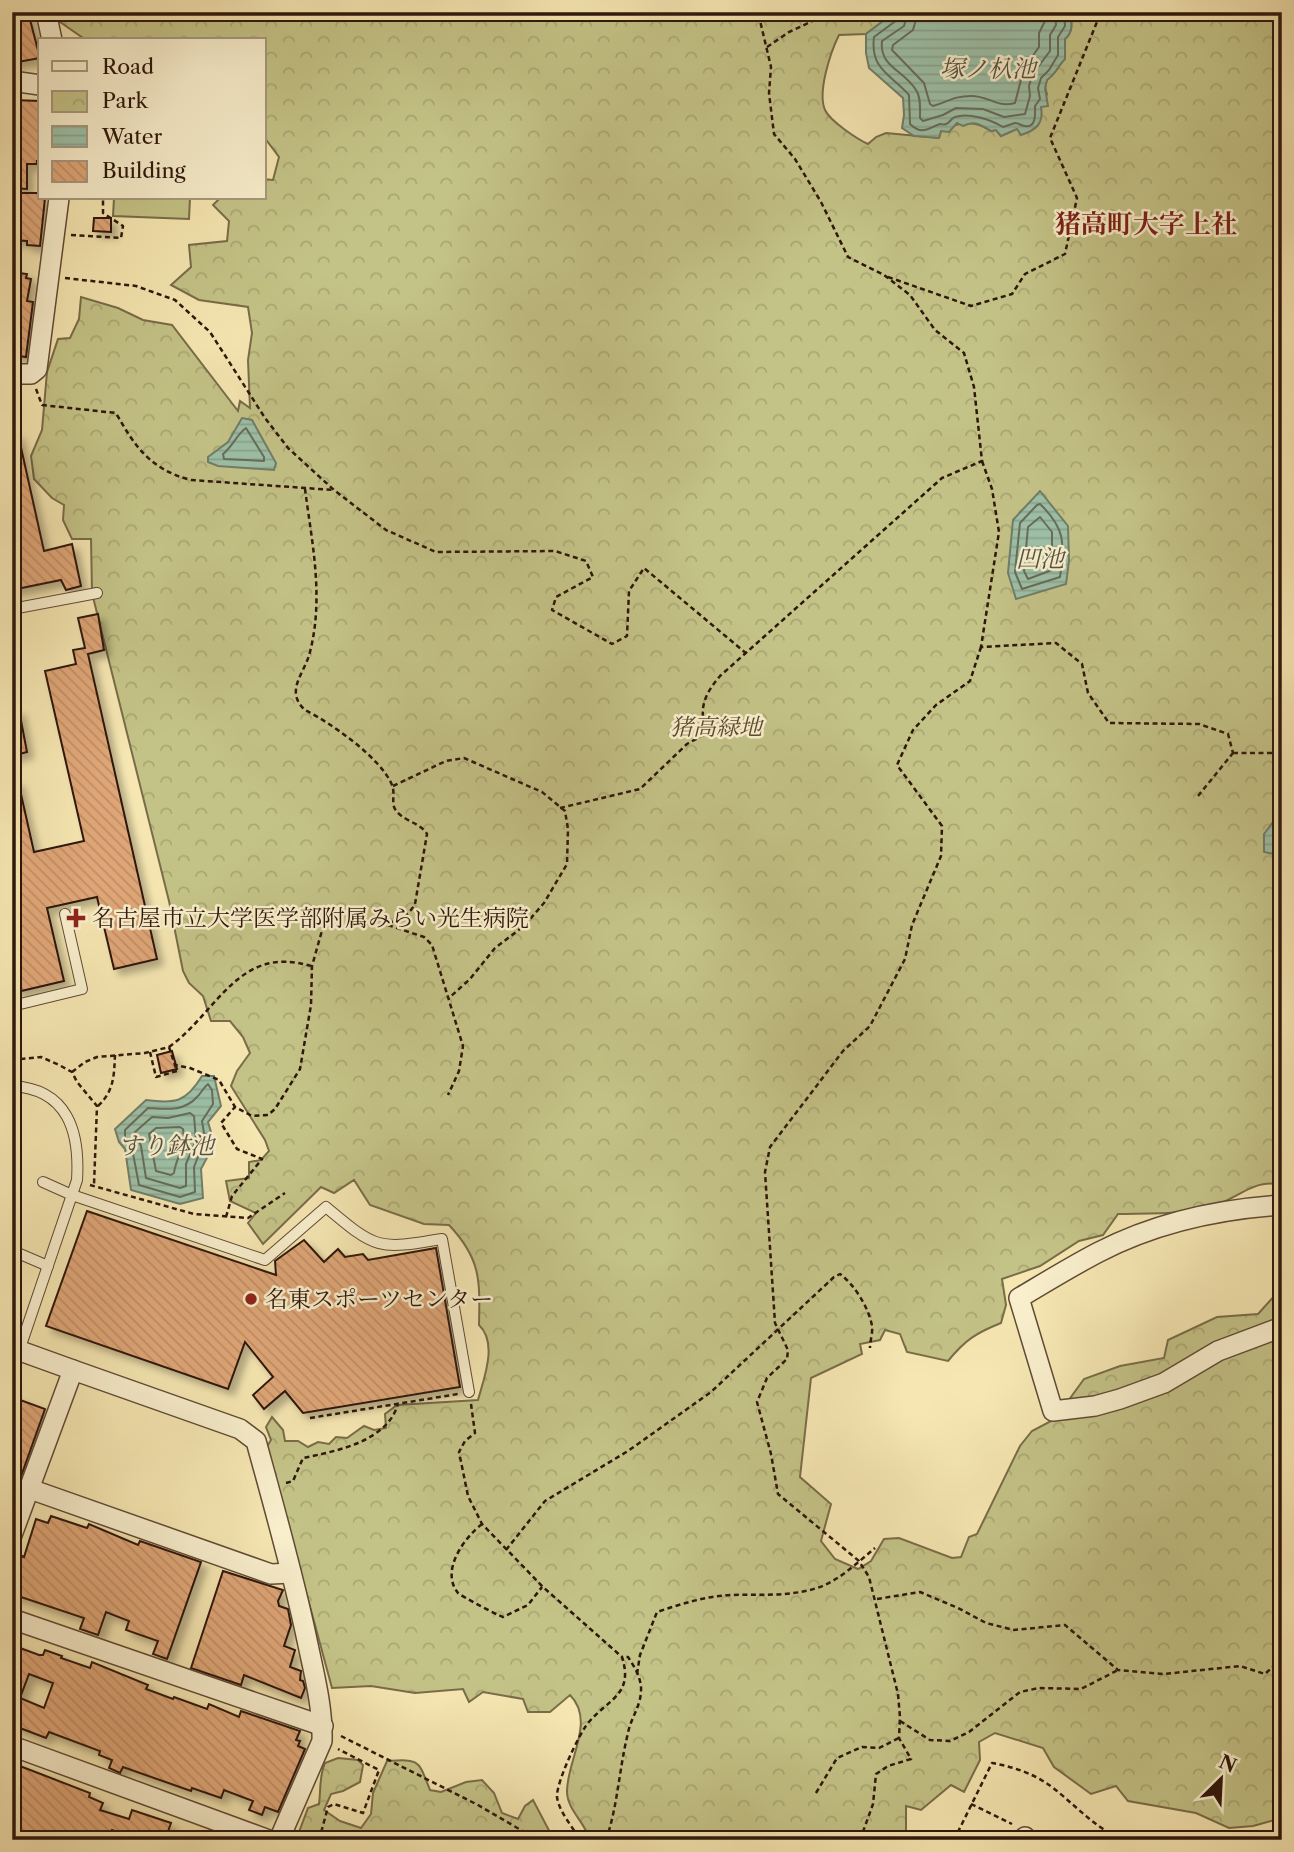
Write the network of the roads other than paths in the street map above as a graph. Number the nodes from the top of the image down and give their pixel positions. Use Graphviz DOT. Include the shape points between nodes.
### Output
graph roads {
  1 [pos="46,12"];
  2 [pos="52,38"];
  3 [pos="12,81"];
  4 [pos="38,85"];
  5 [pos="59,200"];
  6 [pos="22,374"];
  7 [pos="97,593"];
  8 [pos="12,609"];
  9 [pos="65,914"];
  10 [pos="12,1006"];
  11 [pos="12,1086"];
  12 [pos="43,1182"];
  13 [pos="72,1195"];
  14 [pos="1282,1205"];
  15 [pos="20,1254"];
  16 [pos="48,1266"];
  17 [pos="1282,1327"];
  18 [pos="16,1349"];
  19 [pos="73,1370"];
  20 [pos="469,1392"];
  21 [pos="30,1489"];
  22 [pos="12,1535"];
  23 [pos="291,1573"];
  24 [pos="12,1619"];
  25 [pos="323,1734"];
  26 [pos="12,1746"];
  27 [pos="269,1840"];
  28 [pos="279,1840"];
  1 -- 2 [label="street"];
  3 -- 4 [label="street"];
  5 -- 6 [label="street" via="37,369"];
  7 -- 8 [label="lane"];
  9 -- 10 [label="lane" via="82,989"];
  11 -- 13 [label="lane" via="52,1098 66,1112 78,1164"];
  12 -- 13 [label="lane"];
  13 -- 16 [label="lane"];
  13 -- 20 [label="lane" via="265,1261 326,1207 356,1232 383,1246 442,1240"];
  14 -- 17 [label="street" via="1222,1211 1143,1233 1019,1297 1053,1411 1096,1406 1164,1383 1218,1351"];
  15 -- 16 [label="lane"];
  16 -- 18 [label="lane"];
  18 -- 19 [label="street"];
  19 -- 21 [label="street"];
  19 -- 23 [label="street" via="240,1429 256,1441"];
  21 -- 22 [label="street"];
  21 -- 23 [label="street" via="271,1574"];
  23 -- 25 [label="street" via="321,1704"];
  24 -- 25 [label="street"];
  25 -- 28 [label="street"];
  26 -- 27 [label="street"];
}
